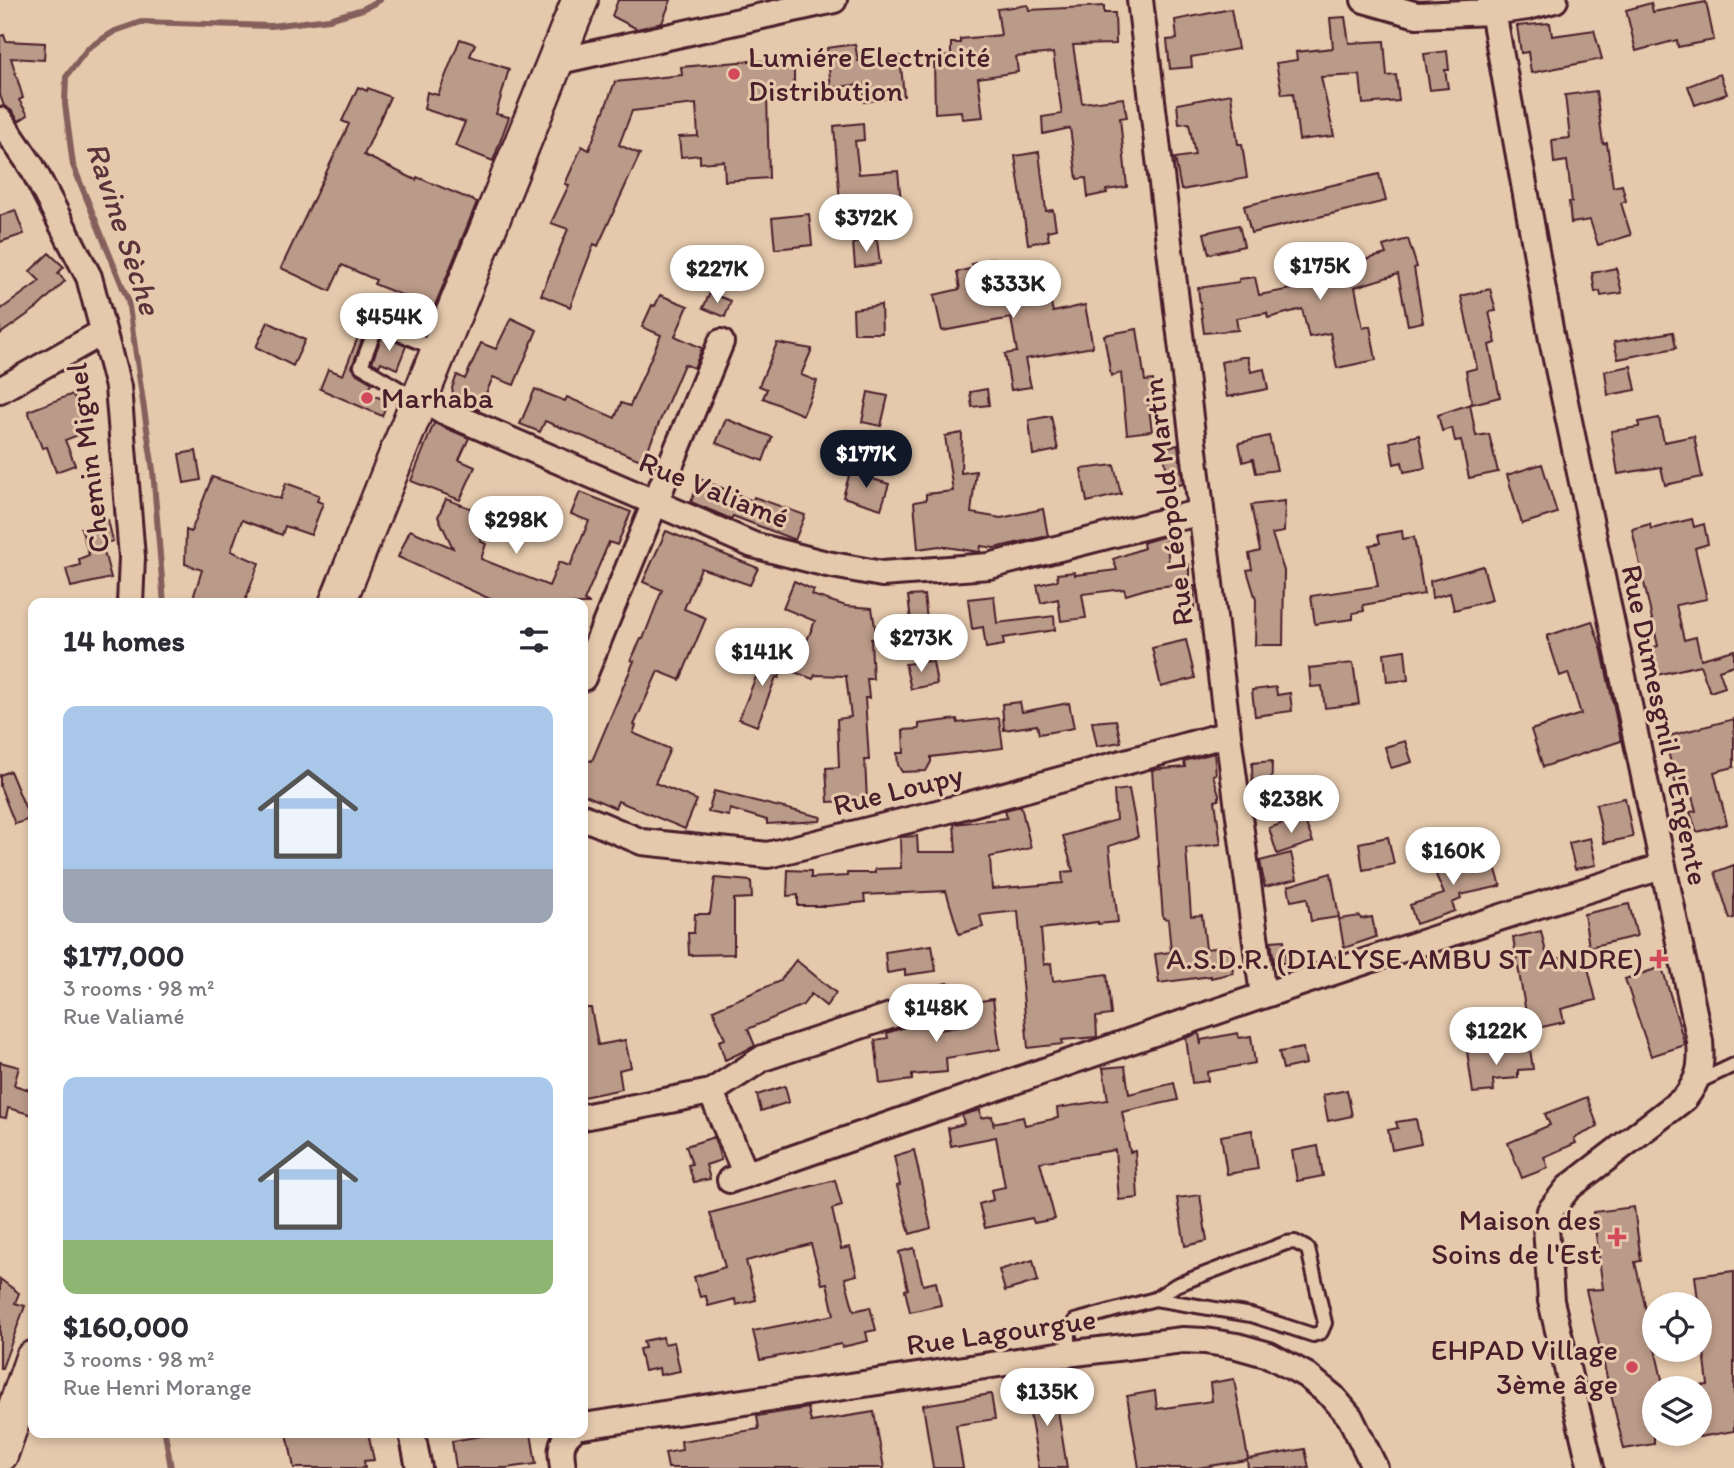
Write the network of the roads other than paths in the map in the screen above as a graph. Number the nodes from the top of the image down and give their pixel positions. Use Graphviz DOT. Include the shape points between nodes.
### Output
graph roads {
  1 [pos="580,0"];
  2 [pos="834,0"];
  3 [pos="1140,0"];
  4 [pos="1364,0"];
  5 [pos="1555,0"];
  6 [pos="1491,6"];
  7 [pos="555,62"];
  8 [pos="0,120"];
  9 [pos="103,332"];
  10 [pos="721,342"];
  11 [pos="439,351"];
  12 [pos="0,390"];
  13 [pos="420,401"];
  14 [pos="656,501"];
  15 [pos="1201,512"];
  16 [pos="130,598"];
  17 [pos="339,598"];
  18 [pos="588,666"];
  19 [pos="1227,734"];
  20 [pos="588,819"];
  21 [pos="1662,867"];
  22 [pos="1263,995"];
  23 [pos="948,997"];
  24 [pos="1734,1065"];
  25 [pos="1696,1083"];
  26 [pos="711,1092"];
  27 [pos="588,1116"];
  28 [pos="1155,1299"];
  29 [pos="1069,1353"];
  30 [pos="28,1373"];
  31 [pos="588,1425"];
  32 [pos="413,1438"];
  33 [pos="565,1438"];
  34 [pos="0,1454"];
  35 [pos="419,1468"];
  36 [pos="563,1468"];
  37 [pos="1375,1468"];
  38 [pos="1591,1468"];
  1 -- 7 [label="street"];
  2 -- 7 [label="street"];
  3 -- 15 [label="street, Rue Léopold Martin"];
  4 -- 6 [label="street" via="1418,15"];
  5 -- 6 [label="street" via="1528,7"];
  6 -- 21 [label="street, Rue Dumesgnil d'Engente" via="1552,340"];
  7 -- 11 [label="street"];
  8 -- 9 [label="street, Chemin Miguel" via="32,167 89,277"];
  9 -- 12 [label="street"];
  9 -- 16 [label="street, Chemin Miguel" via="118,387 132,557"];
  10 -- 14 [label="street"];
  11 -- 13 [label="street"];
  11 -- 13 [label="lane" via="377,325 360,366"];
  13 -- 14 [label="street, Rue Valiamé"];
  13 -- 17 [label="street"];
  14 -- 15 [label="street, Rue Valiamé" via="754,545 882,573 989,566"];
  14 -- 18 [label="street"];
  15 -- 19 [label="street, Rue Léopold Martin"];
  19 -- 20 [label="street, Rue Loupy" via="768,855 642,842"];
  19 -- 22 [label="street, Rue Léopold Martin"];
  21 -- 22 [label="street"];
  21 -- 25 [label="street, Rue Dumesgnil d'Engente" via="1700,1041"];
  22 -- 26 [label="street" via="738,1178"];
  23 -- 26 [label="street" via="764,1058"];
  24 -- 25 [label="lane"];
  25 -- 38 [label="street" via="1685,1098 1568,1188 1550,1211 1546,1227 1551,1301"];
  26 -- 27 [label="street"];
  28 -- 28 [label="lane" via="1251,1315 1314,1335 1325,1323 1308,1249 1295,1242 1176,1285"];
  28 -- 29 [label="lane" via="1075,1321 1069,1332"];
  29 -- 31 [label="street, Rue Lagourgue"];
  29 -- 37 [label="street, Rue Lagourgue" via="1183,1340 1269,1355 1306,1375 1333,1397 1350,1417"];
  30 -- 34 [label="street"];
  32 -- 35 [label="street"];
  33 -- 36 [label="street"];
}
